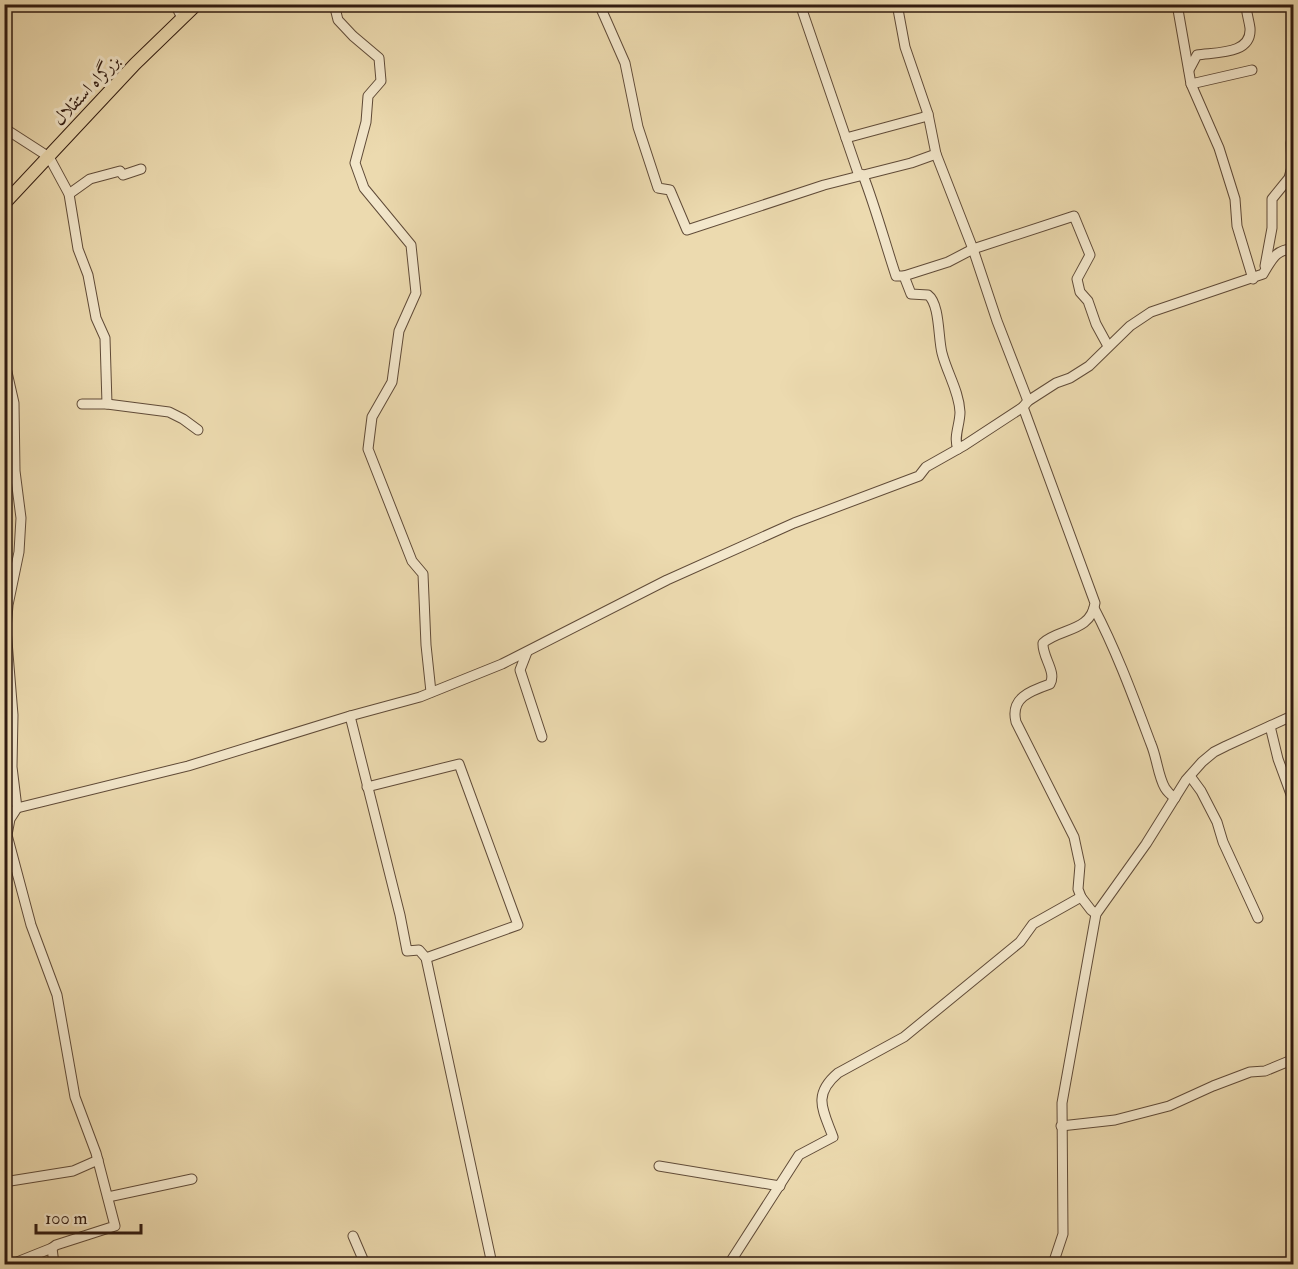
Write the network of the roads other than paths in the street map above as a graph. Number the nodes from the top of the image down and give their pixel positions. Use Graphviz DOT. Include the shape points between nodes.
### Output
graph roads {
  1 [pos="175,4"];
  2 [pos="197,4"];
  3 [pos="333,4"];
  4 [pos="599,4"];
  5 [pos="800,4"];
  6 [pos="897,4"];
  7 [pos="1177,4"];
  8 [pos="1245,4"];
  9 [pos="182,18"];
  10 [pos="1189,70"];
  11 [pos="1252,70"];
  12 [pos="1191,84"];
  13 [pos="928,114"];
  14 [pos="1293,124"];
  15 [pos="4,128"];
  16 [pos="846,138"];
  17 [pos="936,154"];
  18 [pos="49,157"];
  19 [pos="141,169"];
  20 [pos="862,176"];
  21 [pos="69,194"];
  22 [pos="4,204"];
  23 [pos="1293,248"];
  24 [pos="973,249"];
  25 [pos="1263,274"];
  26 [pos="904,276"];
  27 [pos="1252,279"];
  28 [pos="1108,346"];
  29 [pos="4,359"];
  30 [pos="82,404"];
  31 [pos="107,404"];
  32 [pos="1026,404"];
  33 [pos="198,430"];
  34 [pos="958,449"];
  35 [pos="1094,608"];
  36 [pos="527,652"];
  37 [pos="431,692"];
  38 [pos="1293,715"];
  39 [pos="350,716"];
  40 [pos="1270,726"];
  41 [pos="542,737"];
  42 [pos="1190,776"];
  43 [pos="367,787"];
  44 [pos="1292,797"];
  45 [pos="1175,798"];
  46 [pos="17,808"];
  47 [pos="6,830"];
  48 [pos="1081,897"];
  49 [pos="1096,914"];
  50 [pos="1258,918"];
  51 [pos="426,958"];
  52 [pos="1293,1059"];
  53 [pos="1061,1126"];
  54 [pos="98,1160"];
  55 [pos="659,1166"];
  56 [pos="192,1179"];
  57 [pos="4,1182"];
  58 [pos="780,1186"];
  59 [pos="108,1197"];
  60 [pos="353,1236"];
  61 [pos="52,1248"];
  62 [pos="12,1264"];
  63 [pos="54,1264"];
  64 [pos="364,1264"];
  65 [pos="492,1264"];
  66 [pos="729,1264"];
  67 [pos="1053,1264"];
  1 -- 9 [label="street"];
  2 -- 9 [label="highway, بزرگراه استقلال"];
  3 -- 37 [label="street" via="338,20 378,58 381,81 368,96 355,164 364,188 411,245 416,293 399,331 392,381 372,417 368,449 412,561 423,574"];
  4 -- 20 [label="street" via="625,63 638,127 658,188 669,190 687,230"];
  5 -- 16 [label="street"];
  6 -- 13 [label="street" via="904,47"];
  7 -- 10 [label="street"];
  8 -- 10 [label="street" via="1250,31 1246,40 1227,53 1197,55"];
  9 -- 18 [label="highway, بزرگراه استقلال"];
  10 -- 12 [label="street"];
  11 -- 12 [label="street"];
  12 -- 27 [label="street" via="1219,148 1235,199 1236,226"];
  13 -- 16 [label="street"];
  13 -- 17 [label="street"];
  14 -- 25 [label="street" via="1292,167 1289,178 1272,199 1272,228"];
  15 -- 18 [label="street"];
  16 -- 20 [label="street"];
  17 -- 20 [label="street"];
  17 -- 24 [label="street"];
  18 -- 21 [label="street"];
  18 -- 22 [label="highway, بزرگراه استقلال"];
  19 -- 21 [label="street" via="90,179"];
  20 -- 26 [label="street" via="896,276"];
  21 -- 31 [label="street" via="78,249 105,338"];
  23 -- 25 [label="street" via="1275,255"];
  24 -- 26 [label="street"];
  24 -- 28 [label="street" via="1074,216 1090,255 1077,279 1080,292"];
  24 -- 32 [label="street"];
  25 -- 27 [label="street"];
  26 -- 34 [label="street" via="911,294 928,295 934,302 942,354 958,397"];
  27 -- 28 [label="street" via="1151,312"];
  28 -- 32 [label="street" via="1089,366 1056,382"];
  29 -- 46 [label="street" via="14,403 15,471 21,518 6,629"];
  30 -- 31 [label="street"];
  31 -- 33 [label="street" via="169,412"];
  32 -- 34 [label="street"];
  32 -- 35 [label="street"];
  34 -- 36 [label="street" via="926,467 919,476 794,523 667,580"];
  35 -- 45 [label="street" via="1149,738 1162,781"];
  35 -- 48 [label="street" via="1086,623 1043,643 1052,681 1019,699 1014,709 1016,722 1074,837"];
  36 -- 37 [label="street"];
  36 -- 41 [label="street" via="520,670"];
  37 -- 39 [label="street"];
  38 -- 40 [label="street"];
  39 -- 43 [label="street"];
  39 -- 46 [label="street" via="188,766"];
  40 -- 42 [label="street" via="1214,752"];
  40 -- 44 [label="street"];
  42 -- 45 [label="street"];
  42 -- 50 [label="street" via="1217,822"];
  43 -- 51 [label="street" via="407,951 419,950"];
  43 -- 51 [label="street" via="459,764 518,925"];
  45 -- 49 [label="street"];
  46 -- 47 [label="street"];
  47 -- 54 [label="street" via="31,925 57,995 75,1097"];
  48 -- 49 [label="street"];
  48 -- 58 [label="street" via="1034,924 1020,942 904,1037 829,1081 821,1092 821,1103 833,1137 798,1155"];
  49 -- 53 [label="street"];
  51 -- 65 [label="street"];
  52 -- 53 [label="street" via="1213,1086 1169,1106 1115,1120"];
  53 -- 67 [label="street" via="1063,1234"];
  54 -- 57 [label="street" via="73,1171"];
  54 -- 59 [label="street"];
  55 -- 58 [label="street"];
  56 -- 59 [label="street"];
  58 -- 66 [label="street"];
  59 -- 61 [label="street" via="114,1226"];
  60 -- 64 [label="street"];
  61 -- 62 [label="street"];
  61 -- 63 [label="street"];
}
